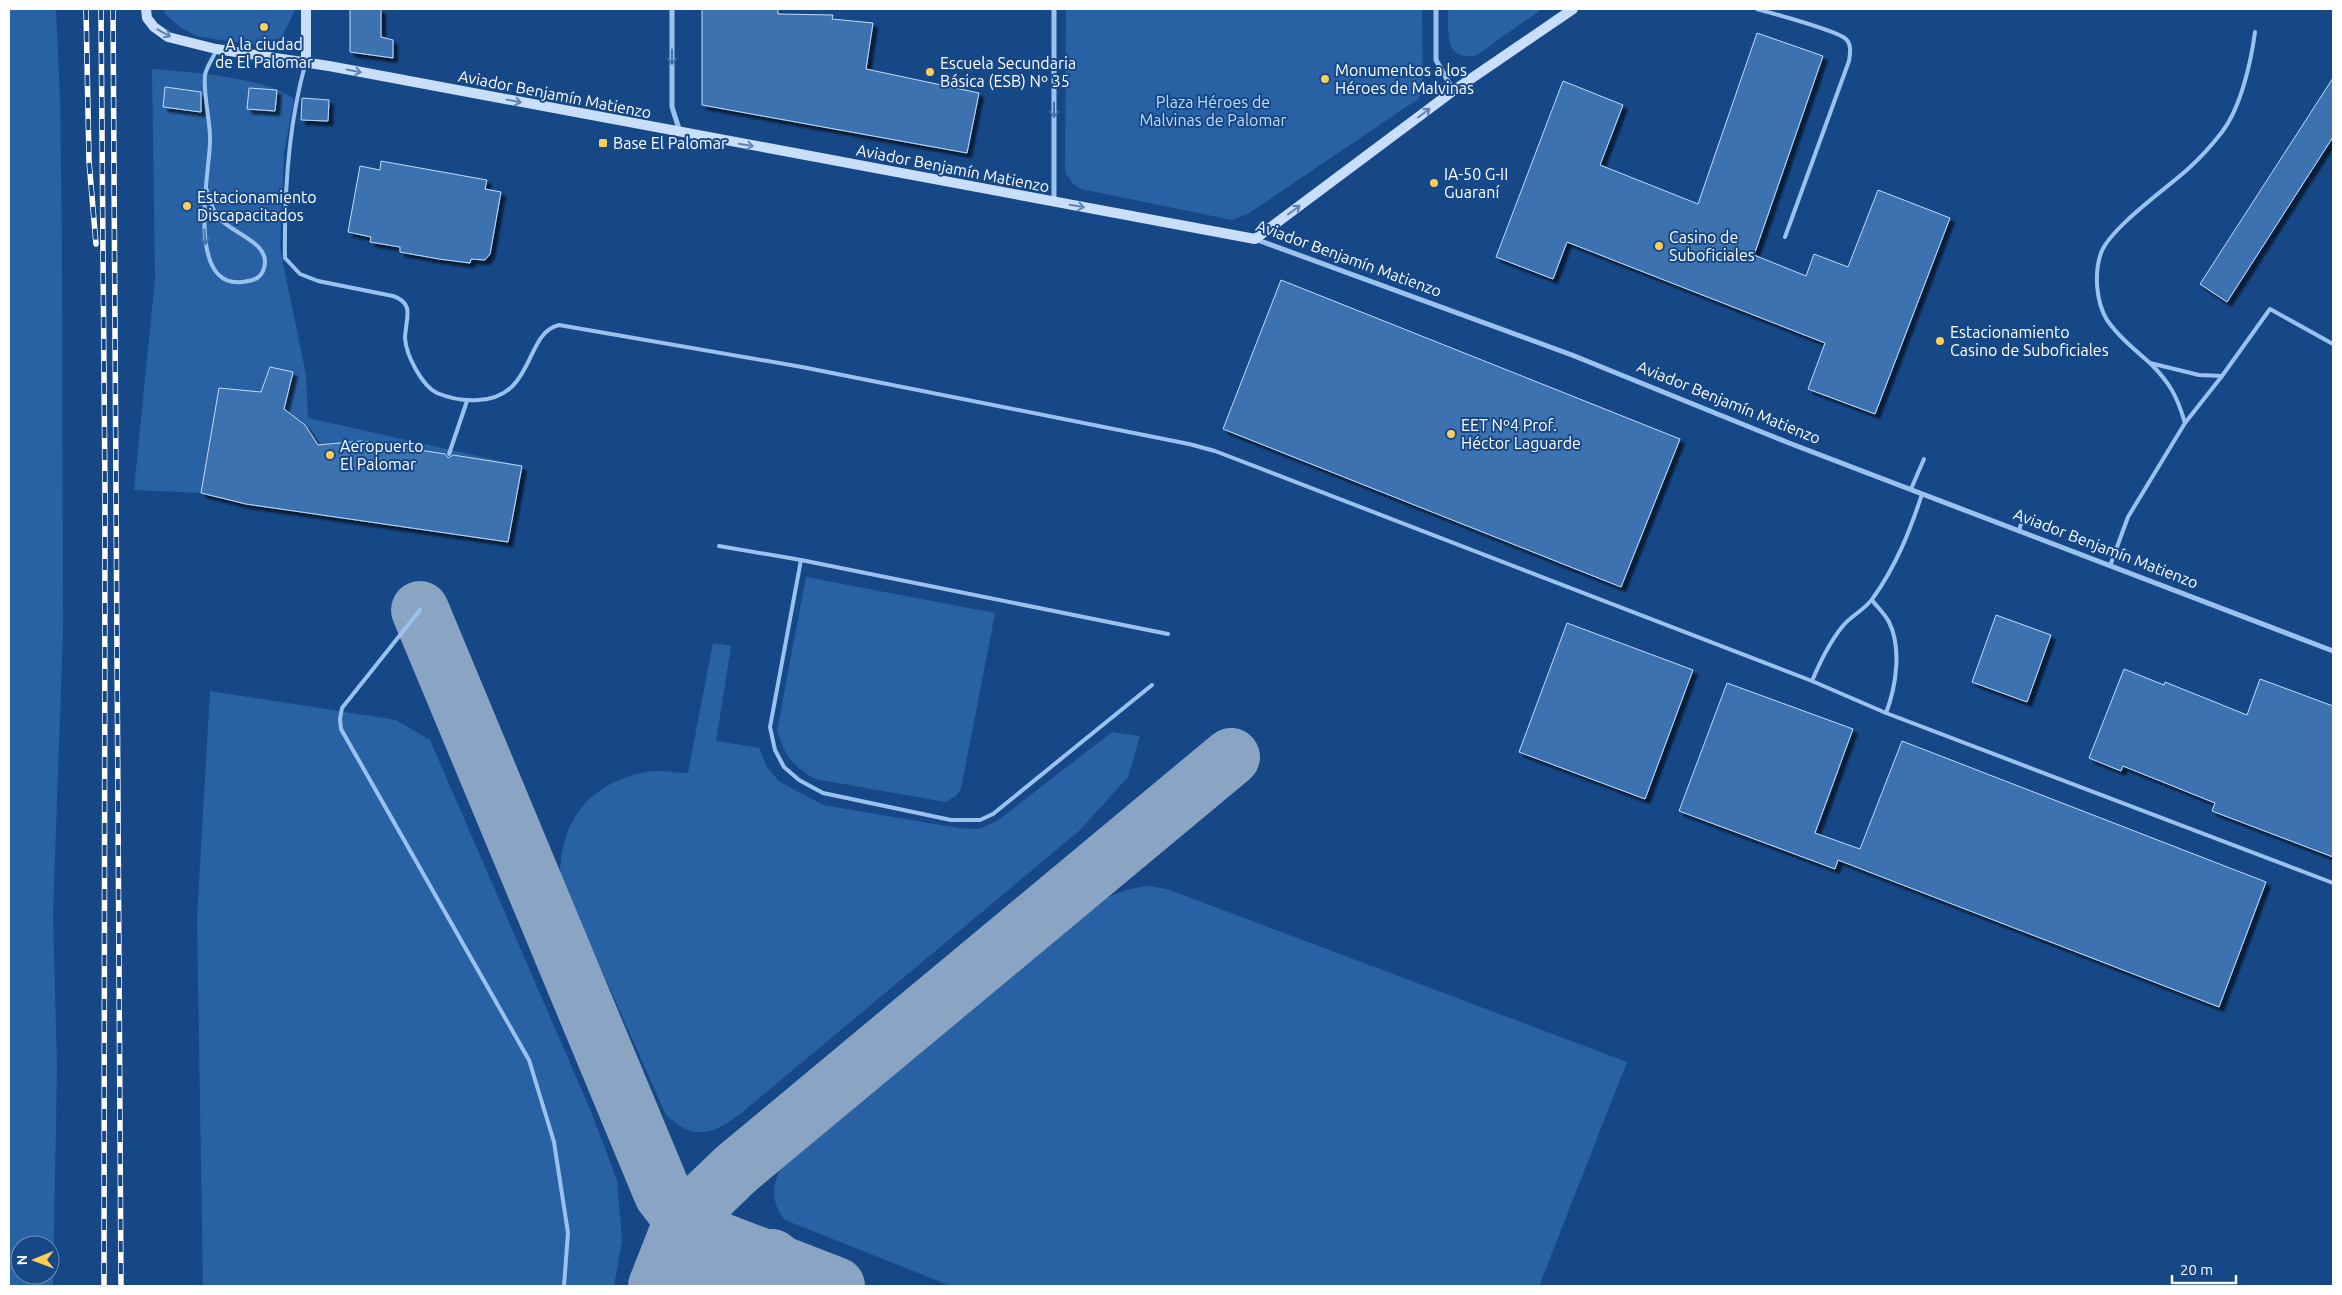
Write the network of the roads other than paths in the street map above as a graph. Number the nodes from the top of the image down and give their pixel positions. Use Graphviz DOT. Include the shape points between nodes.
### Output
graph roads {
  1 [pos="146,9"];
  2 [pos="306,9"];
  3 [pos="672,9"];
  4 [pos="1054,9"];
  5 [pos="1436,9"];
  6 [pos="1573,9"];
  7 [pos="1757,9"];
  8 [pos="2255,32"];
  9 [pos="216,49"];
  10 [pos="306,62"];
  11 [pos="1453,91"];
  12 [pos="680,133"];
  13 [pos="206,188"];
  14 [pos="1054,202"];
  15 [pos="1785,237"];
  16 [pos="1255,239"];
  17 [pos="2333,344"];
  18 [pos="2150,363"];
  19 [pos="2222,376"];
  20 [pos="467,400"];
  21 [pos="2185,423"];
  22 [pos="449,454"];
  23 [pos="1924,459"];
  24 [pos="1911,489"];
  25 [pos="1922,494"];
  26 [pos="2022,520"];
  27 [pos="2019,531"];
  28 [pos="720,546"];
  29 [pos="801,560"];
  30 [pos="2110,566"];
  31 [pos="1872,600"];
  32 [pos="420,610"];
  33 [pos="1168,634"];
  34 [pos="2333,651"];
  35 [pos="1812,681"];
  36 [pos="1152,685"];
  37 [pos="1886,713"];
  38 [pos="2333,883"];
  39 [pos="564,1286"];
  1 -- 9 [label="street, Aviador Benjamín Matienzo, one-way" via="147,18 162,33"];
  2 -- 10 [label="street"];
  3 -- 12 [label="street, one-way" via="672,107"];
  4 -- 14 [label="street, one-way"];
  5 -- 11 [label="street" via="1436,60"];
  6 -- 11 [label="street"];
  7 -- 15 [label="lane" via="1830,32 1845,39 1850,48 1849,61"];
  8 -- 18 [label="lane" via="2250,66 2223,130 2190,167 2130,218 2101,253 2097,281 2107,319 2124,340"];
  9 -- 10 [label="street, Aviador Benjamín Matienzo"];
  9 -- 13 [label="lane" via="205,73 210,141"];
  10 -- 12 [label="street, Aviador Benjamín Matienzo, one-way"];
  10 -- 20 [label="lane" via="297,94 288,157 285,258 300,274 318,281 403,300 407,308 405,340 412,363 431,390 451,399"];
  16 -- 11 [label="street, one-way"];
  12 -- 14 [label="street, Aviador Benjamín Matienzo, one-way"];
  13 -- 13 [label="lane, one-way" via="205,242 212,267 222,278 232,281 256,279 264,270 264,252 216,215"];
  14 -- 16 [label="street, Aviador Benjamín Matienzo, one-way"];
  16 -- 24 [label="street, Aviador Benjamín Matienzo" via="1572,355"];
  17 -- 19 [label="lane" via="2270,309"];
  18 -- 19 [label="lane" via="2200,375"];
  18 -- 21 [label="lane" via="2177,397"];
  19 -- 21 [label="lane"];
  20 -- 22 [label="lane"];
  20 -- 35 [label="lane" via="486,400 509,391 524,372 543,332 559,325 802,367 1189,444 1215,451"];
  21 -- 30 [label="lane" via="2128,516"];
  23 -- 24 [label="lane"];
  24 -- 25 [label="street, Aviador Benjamín Matienzo"];
  25 -- 27 [label="street, Aviador Benjamín Matienzo"];
  25 -- 31 [label="lane" via="1900,552"];
  26 -- 27 [label="lane"];
  27 -- 30 [label="street, Aviador Benjamín Matienzo"];
  28 -- 29 [label="lane"];
  29 -- 33 [label="lane"];
  29 -- 36 [label="lane" via="770,727 775,750 784,767 823,793 951,820 980,820 993,814"];
  30 -- 34 [label="street, Aviador Benjamín Matienzo"];
  31 -- 35 [label="lane" via="1842,626 1822,657"];
  31 -- 37 [label="lane" via="1889,622 1896,647 1892,696"];
  32 -- 39 [label="lane" via="342,708 341,729 529,1060 554,1142 568,1232"];
  35 -- 37 [label="lane"];
  37 -- 38 [label="lane"];
}
